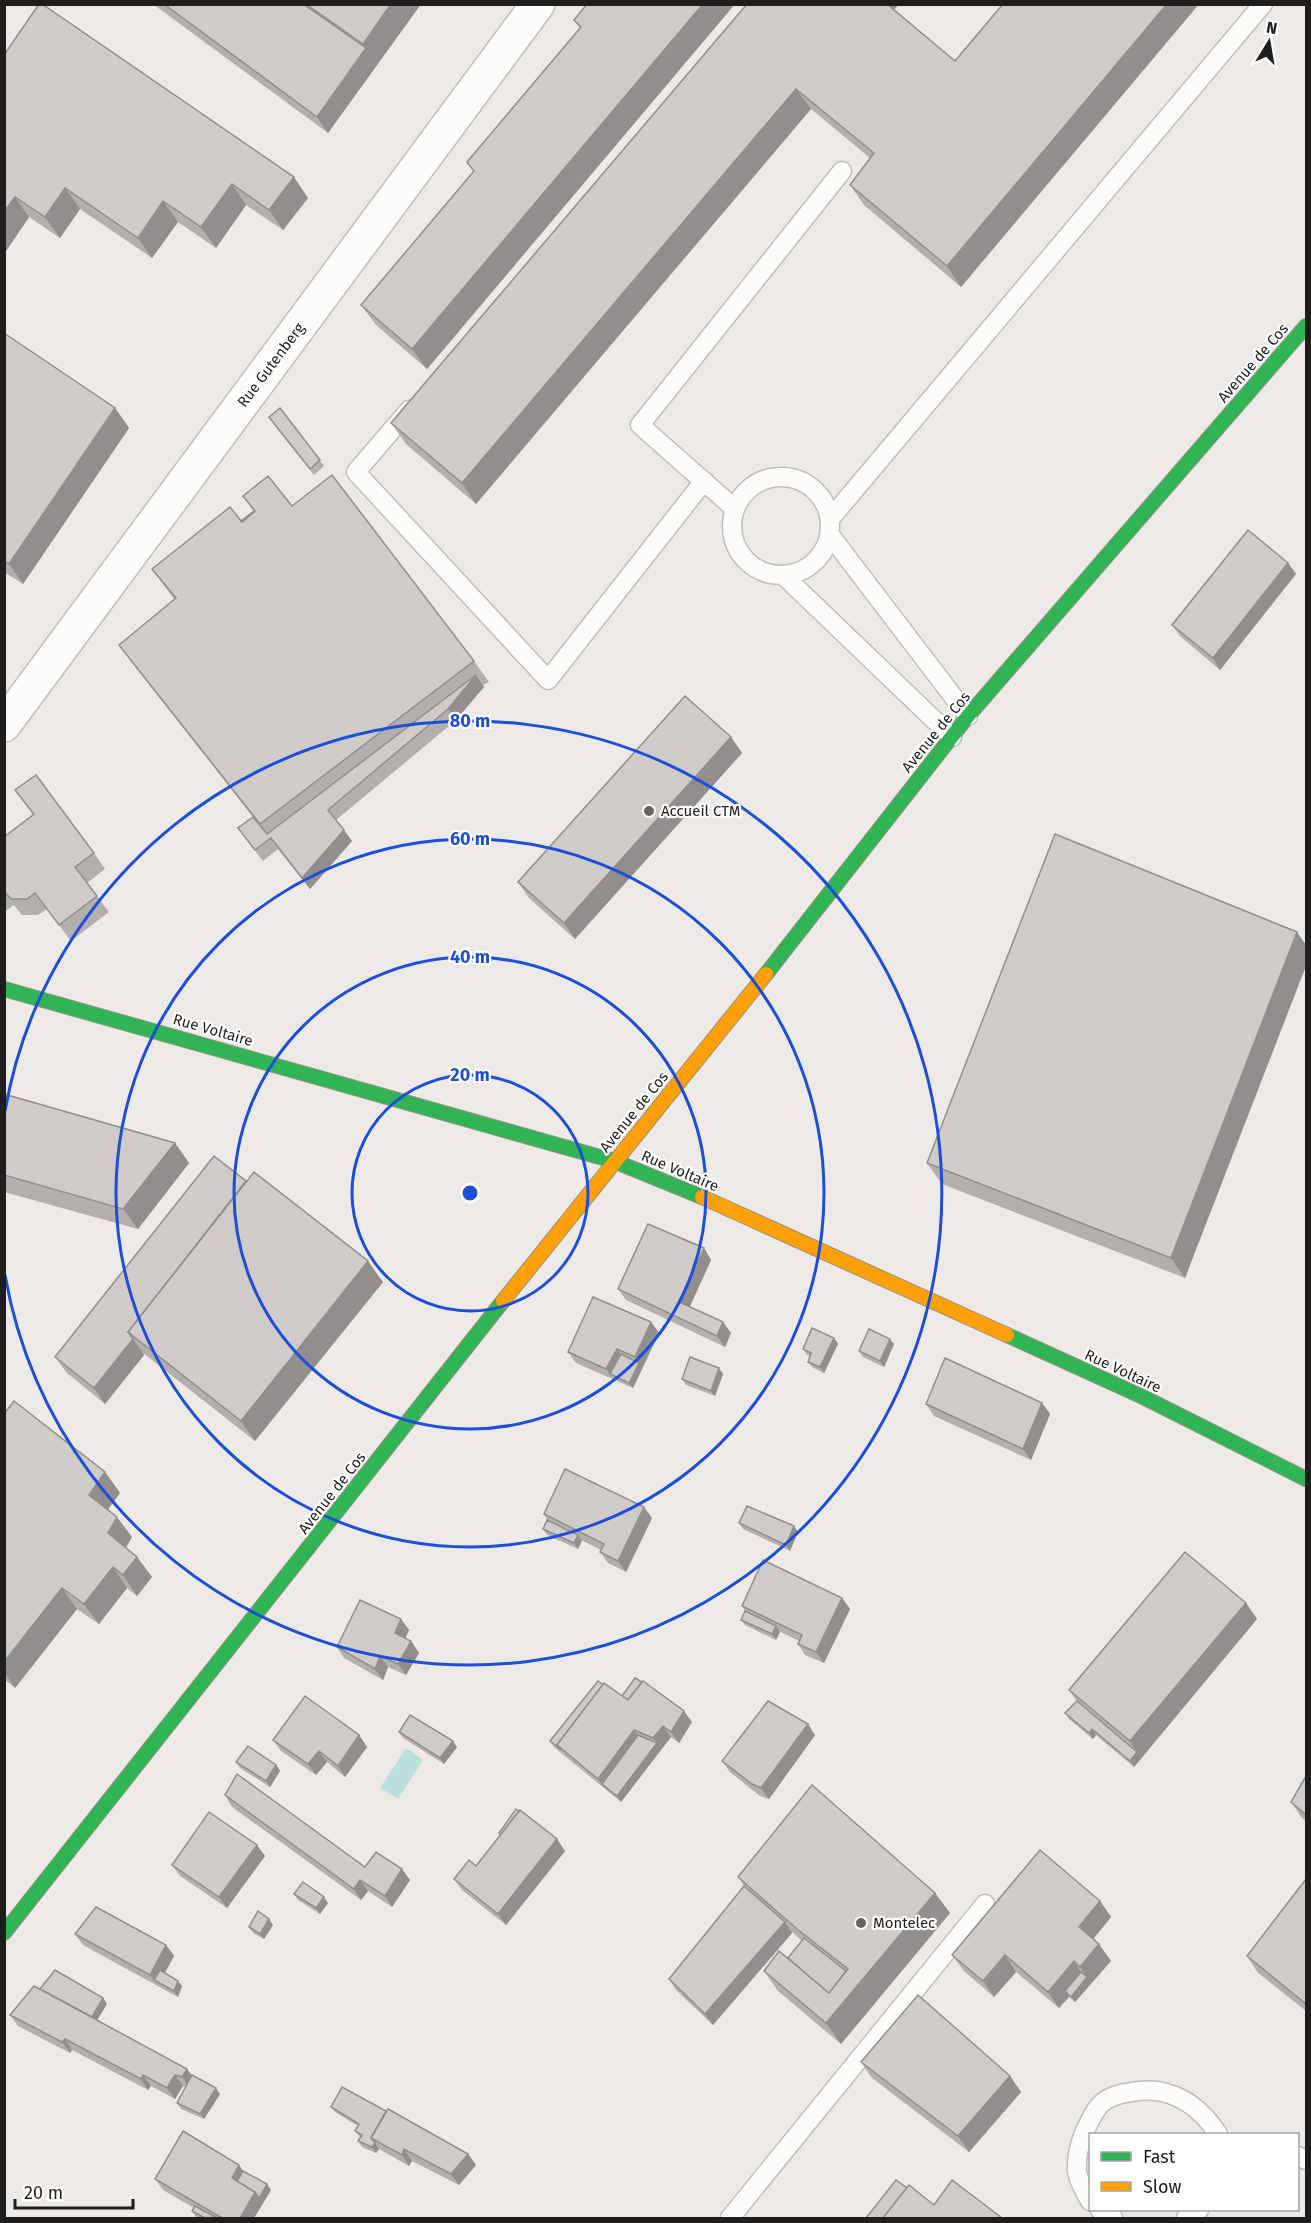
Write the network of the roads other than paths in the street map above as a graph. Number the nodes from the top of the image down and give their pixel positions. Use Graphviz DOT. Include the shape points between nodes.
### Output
graph roads {
  1 [pos="538,4"];
  2 [pos="1263,4"];
  3 [pos="842,171"];
  4 [pos="1306,326"];
  5 [pos="418,399"];
  6 [pos="704,481"];
  7 [pos="735,509"];
  8 [pos="830,527"];
  9 [pos="783,575"];
  10 [pos="968,716"];
  11 [pos="4,725"];
  12 [pos="951,738"];
  13 [pos="4,989"];
  14 [pos="614,1161"];
  15 [pos="1306,1479"];
  16 [pos="985,1904"];
  17 [pos="4,1933"];
  18 [pos="1217,2133"];
  19 [pos="1089,2199"];
  20 [pos="730,2218"];
  1 -- 11 [label="street, Rue Gutenberg"];
  2 -- 8 [label="lane"];
  3 -- 6 [label="lane" via="640,425"];
  4 -- 10 [label="street, Avenue de Cos"];
  5 -- 6 [label="lane" via="356,472 548,680"];
  6 -- 7 [label="lane"];
  7 -- 8 [label="lane" via="756,484 787,478 815,491 825,504"];
  7 -- 9 [label="lane" via="732,525 741,555 767,573"];
  8 -- 9 [label="lane" via="824,550 813,564"];
  8 -- 10 [label="lane"];
  9 -- 12 [label="lane"];
  10 -- 12 [label="street, Avenue de Cos"];
  12 -- 14 [label="street, Avenue de Cos" via="696,1063"];
  13 -- 14 [label="street, Rue Voltaire"];
  14 -- 15 [label="street, Rue Voltaire" via="1141,1396"];
  14 -- 17 [label="street, Avenue de Cos"];
  16 -- 20 [label="lane"];
  18 -- 19 [label="lane" via="1198,2110 1161,2091 1119,2094 1102,2102 1080,2142 1077,2172"];
}
